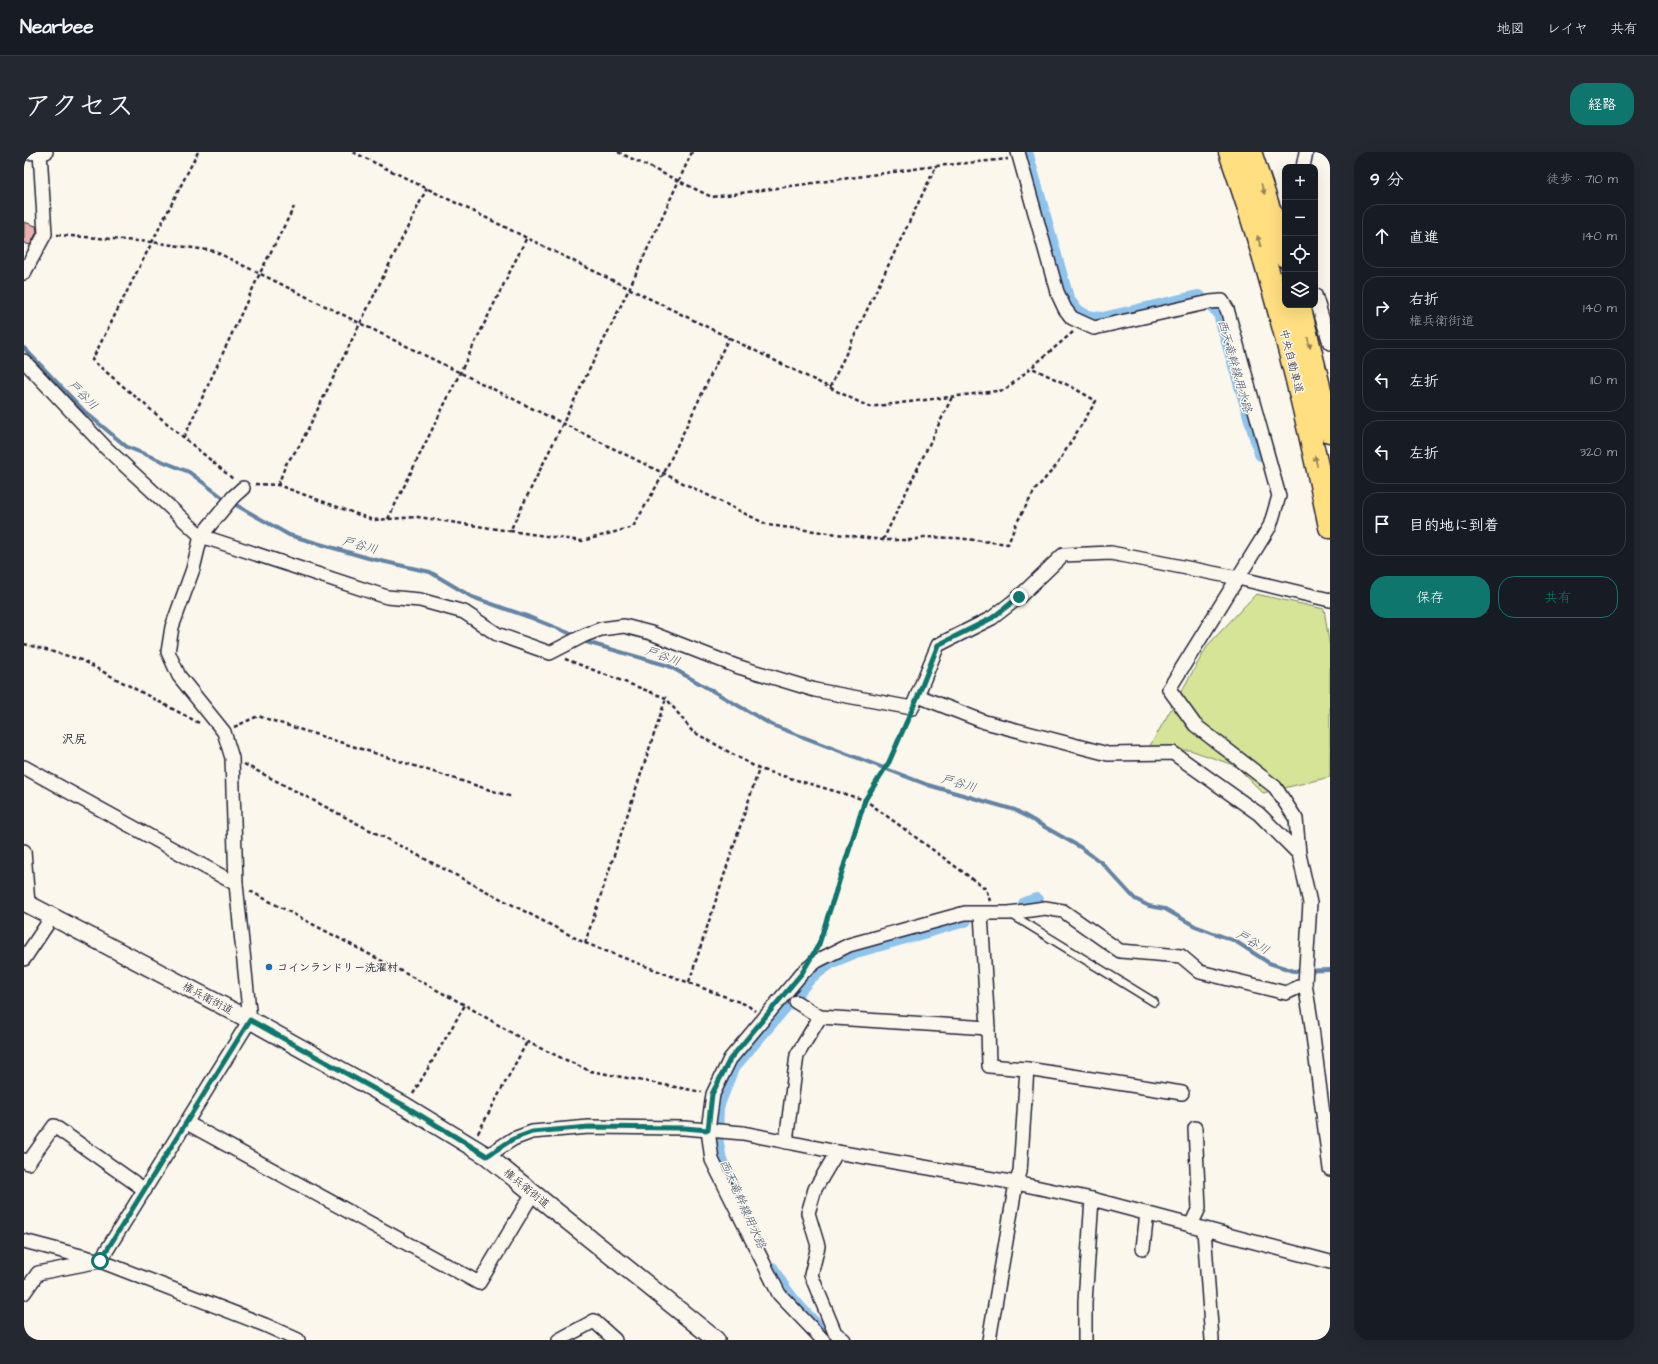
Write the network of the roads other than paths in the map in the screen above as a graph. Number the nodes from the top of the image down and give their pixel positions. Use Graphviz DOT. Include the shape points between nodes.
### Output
graph roads {
  1 [pos="42,152"];
  2 [pos="1230,152"];
  3 [pos="1250,152"];
  4 [pos="1306,152"];
  5 [pos="24,153"];
  6 [pos="1019,155"];
  7 [pos="1304,164"];
  8 [pos="1282,247"];
  9 [pos="26,266"];
  10 [pos="1318,305"];
  11 [pos="1300,308"];
  12 [pos="1330,343"];
  13 [pos="24,361"];
  14 [pos="1330,431"];
  15 [pos="243,488"];
  16 [pos="1330,527"];
  17 [pos="201,536"];
  18 [pos="1238,578"];
  19 [pos="1330,600"];
  20 [pos="915,702"];
  21 [pos="24,767"];
  22 [pos="24,851"];
  23 [pos="1299,854"];
  24 [pos="236,884"];
  25 [pos="26,903"];
  26 [pos="1009,913"];
  27 [pos="980,914"];
  28 [pos="52,917"];
  29 [pos="24,959"];
  30 [pos="1305,982"];
  31 [pos="796,1002"];
  32 [pos="1154,1002"];
  33 [pos="820,1017"];
  34 [pos="250,1020"];
  35 [pos="988,1028"];
  36 [pos="1027,1069"];
  37 [pos="1182,1093"];
  38 [pos="187,1123"];
  39 [pos="1195,1128"];
  40 [pos="708,1130"];
  41 [pos="786,1142"];
  42 [pos="837,1152"];
  43 [pos="487,1156"];
  44 [pos="24,1160"];
  45 [pos="1330,1169"];
  46 [pos="1016,1183"];
  47 [pos="145,1190"];
  48 [pos="533,1193"];
  49 [pos="1092,1199"];
  50 [pos="1147,1213"];
  51 [pos="1191,1225"];
  52 [pos="1204,1230"];
  53 [pos="24,1241"];
  54 [pos="1143,1248"];
  55 [pos="100,1261"];
  56 [pos="1330,1262"];
  57 [pos="24,1293"];
  58 [pos="712,1338"];
  59 [pos="298,1340"];
  60 [pos="559,1340"];
  61 [pos="615,1340"];
  62 [pos="823,1340"];
  63 [pos="844,1340"];
  64 [pos="988,1340"];
  65 [pos="1084,1340"];
  66 [pos="1212,1340"];
  1 -- 5 [label="street"];
  1 -- 9 [label="street" via="45,234"];
  16 -- 2 [label="highway, 中央自動車道, one-way" via="1271,278"];
  3 -- 8 [label="highway, one-way"];
  4 -- 7 [label="street"];
  6 -- 18 [label="street" via="1057,292 1072,318 1094,328 1210,302 1222,301 1227,309 1279,496 1270,526"];
  10 -- 12 [label="street"];
  11 -- 14 [label="highway, 中央自動車道, one-way"];
  13 -- 17 [label="street" via="106,448"];
  15 -- 17 [label="street"];
  17 -- 20 [label="street" via="387,596 420,600 464,612 497,634 550,653 601,629 624,626 652,633 736,666 814,690"];
  17 -- 24 [label="street" via="172,627 168,652 179,676 224,732 232,758"];
  18 -- 19 [label="street"];
  18 -- 20 [label="street" via="1111,553 1063,554 1019,597 992,618 938,645"];
  18 -- 23 [label="street" via="1170,689 1195,725 1275,787 1296,819"];
  20 -- 23 [label="street" via="1108,754 1173,753 1259,814"];
  21 -- 24 [label="street"];
  22 -- 25 [label="street"];
  23 -- 30 [label="street" via="1310,903"];
  24 -- 34 [label="street"];
  25 -- 28 [label="street, 権兵衛街道"];
  26 -- 27 [label="street"];
  26 -- 30 [label="street" via="1045,908 1063,911 1120,951 1180,956 1200,972 1286,993"];
  26 -- 32 [label="lane"];
  27 -- 35 [label="street"];
  27 -- 40 [label="street" via="965,913 850,945 817,961 802,973 730,1059 712,1094"];
  28 -- 29 [label="street"];
  28 -- 34 [label="street, 権兵衛街道"];
  30 -- 45 [label="street"];
  31 -- 33 [label="street"];
  33 -- 35 [label="street"];
  33 -- 41 [label="street" via="797,1055"];
  34 -- 38 [label="street"];
  34 -- 43 [label="street, 権兵衛街道" via="405,1106"];
  35 -- 36 [label="street" via="989,1066"];
  36 -- 37 [label="street"];
  36 -- 46 [label="street" via="1020,1172"];
  38 -- 47 [label="street"];
  38 -- 48 [label="street" via="479,1283"];
  39 -- 51 [label="street" via="1199,1208"];
  40 -- 41 [label="street" via="743,1133"];
  40 -- 43 [label="street" via="589,1127 532,1132 513,1139"];
  40 -- 62 [label="street" via="712,1160 778,1294"];
  41 -- 42 [label="street"];
  42 -- 46 [label="street"];
  42 -- 63 [label="street" via="815,1189 808,1213 818,1246 811,1275 835,1333"];
  43 -- 48 [label="street, 権兵衛街道"];
  44 -- 47 [label="street" via="28,1163 54,1126"];
  46 -- 49 [label="street"];
  46 -- 64 [label="street"];
  47 -- 55 [label="street"];
  48 -- 58 [label="street, 権兵衛街道"];
  49 -- 50 [label="street"];
  49 -- 65 [label="street"];
  50 -- 51 [label="street"];
  50 -- 54 [label="street"];
  51 -- 52 [label="street"];
  52 -- 56 [label="street"];
  52 -- 66 [label="street"];
  53 -- 55 [label="street"];
  55 -- 57 [label="street" via="38,1273"];
  55 -- 59 [label="street" via="266,1324"];
  60 -- 61 [label="street" via="594,1321"];
}
